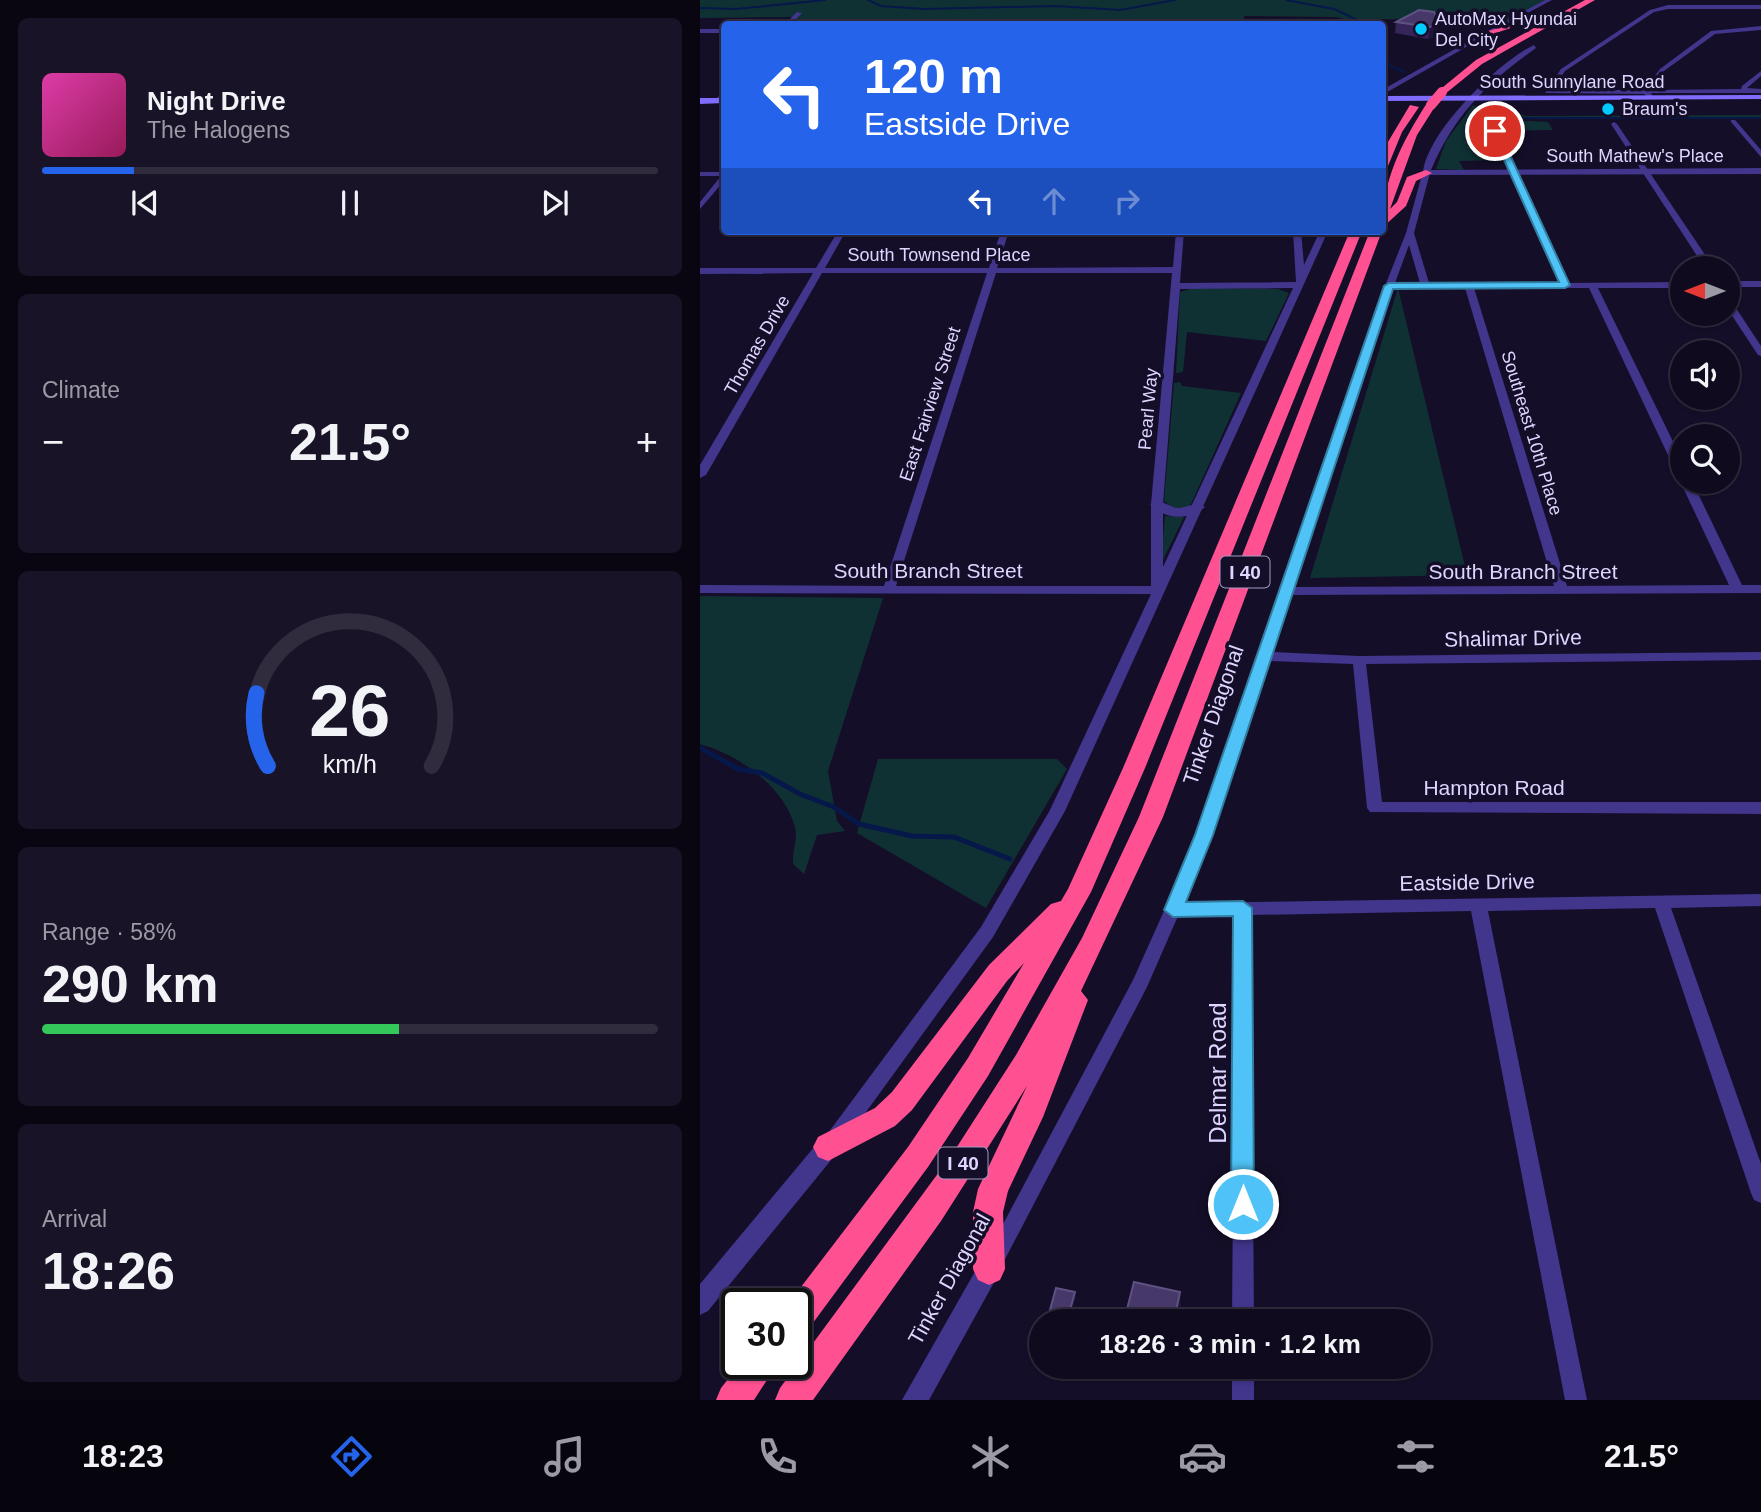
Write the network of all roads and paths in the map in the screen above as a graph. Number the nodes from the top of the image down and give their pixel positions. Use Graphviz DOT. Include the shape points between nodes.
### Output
graph roads {
  1 [pos="1549,0"];
  2 [pos="1572,0"];
  3 [pos="1591,0"];
  4 [pos="1761,7"];
  5 [pos="799,13"];
  6 [pos="1552,16"];
  7 [pos="1284,17"];
  8 [pos="791,21"];
  9 [pos="1285,21"];
  10 [pos="1761,27"];
  11 [pos="700,31"];
  12 [pos="721,31"];
  13 [pos="1487,33"];
  14 [pos="1535,47"];
  15 [pos="1761,73"];
  16 [pos="1386,91"];
  17 [pos="1744,91"];
  18 [pos="1761,91"];
  19 [pos="1649,95"];
  20 [pos="1761,97"];
  21 [pos="1468,98"];
  22 [pos="1386,99"];
  23 [pos="700,101"];
  24 [pos="721,101"];
  25 [pos="1733,121"];
  26 [pos="1614,124"];
  27 [pos="1495,131"];
  28 [pos="1761,155"];
  29 [pos="1386,158"];
  30 [pos="1644,171"];
  31 [pos="1761,171"];
  32 [pos="1513,172"];
  33 [pos="1426,173"];
  34 [pos="700,174"];
  35 [pos="721,176"];
  36 [pos="721,180"];
  37 [pos="1386,203"];
  38 [pos="700,207"];
  39 [pos="1386,220"];
  40 [pos="1410,233"];
  41 [pos="840,235"];
  42 [pos="1004,235"];
  43 [pos="1180,235"];
  44 [pos="1297,235"];
  45 [pos="1322,235"];
  46 [pos="1348,235"];
  47 [pos="1354,235"];
  48 [pos="1374,235"];
  49 [pos="1702,256"];
  50 [pos="1345,259"];
  51 [pos="818,270"];
  52 [pos="1177,270"];
  53 [pos="700,271"];
  54 [pos="992,271"];
  55 [pos="1300,282"];
  56 [pos="1740,284"];
  57 [pos="1761,284"];
  58 [pos="1468,285"];
  59 [pos="1565,285"];
  60 [pos="1592,285"];
  61 [pos="1670,285"];
  62 [pos="1177,286"];
  63 [pos="1389,286"];
  64 [pos="1425,286"];
  65 [pos="1740,321"];
  66 [pos="1761,354"];
  67 [pos="1670,447"];
  68 [pos="700,475"];
  69 [pos="1692,494"];
  70 [pos="1157,505"];
  71 [pos="1198,507"];
  72 [pos="700,589"];
  73 [pos="889,589"];
  74 [pos="1737,589"];
  75 [pos="1761,589"];
  76 [pos="1157,590"];
  77 [pos="1285,591"];
  78 [pos="1563,591"];
  79 [pos="1265,656"];
  80 [pos="1761,656"];
  81 [pos="1359,660"];
  82 [pos="1761,808"];
  83 [pos="1079,892"];
  84 [pos="1761,900"];
  85 [pos="1661,902"];
  86 [pos="1478,904"];
  87 [pos="1243,908"];
  88 [pos="1109,910"];
  89 [pos="1173,910"];
  90 [pos="828,1147"];
  91 [pos="1761,1193"];
  92 [pos="989,1269"];
  93 [pos="812,1299"];
  94 [pos="700,1303"];
  95 [pos="1243,1309"];
  96 [pos="749,1379"];
  97 [pos="1242,1379"];
  98 [pos="733,1400"];
  99 [pos="792,1400"];
  100 [pos="915,1400"];
  101 [pos="1242,1400"];
  102 [pos="1576,1400"];
  1 -- 13 [label="street"];
  2 -- 6 [label="highway"];
  3 -- 6 [label="highway"];
  4 -- 19 [label="street, South Sunnylane Road" via="1652,11 1563,70 1547,92"];
  5 -- 8 [label="street"];
  6 -- 13 [label="highway"];
  6 -- 14 [label="highway"];
  6 -- 29 [label="highway" via="1467,60 1426,92"];
  6 -- 37 [label="highway, bridge" via="1479,62 1442,92 1412,135"];
  7 -- 9 [label="street"];
  10 -- 19 [label="street" via="1713,32 1662,70"];
  11 -- 12 [label="street"];
  13 -- 16 [label="street"];
  14 -- 21 [label="street, Tinker Diagonal"];
  15 -- 17 [label="street"];
  17 -- 18 [label="street, South Sunnylane Road"];
  17 -- 19 [label="street, South Sunnylane Road"];
  19 -- 20 [label="main road, South Sunnylane Road"];
  19 -- 21 [label="main road, South Sunnylane Road"];
  21 -- 22 [label="main road, South Sunnylane Road"];
  21 -- 33 [label="street, Tinker Diagonal" via="1438,140"];
  23 -- 24 [label="main road"];
  25 -- 28 [label="street"];
  26 -- 30 [label="street"];
  27 -- 32 [label="street"];
  30 -- 31 [label="street, South Mathew's Place"];
  30 -- 32 [label="street, South Mathew's Place"];
  30 -- 49 [label="street"];
  32 -- 33 [label="street, South Mathew's Place"];
  32 -- 59 [label="street"];
  33 -- 39 [label="highway" via="1411,179 1402,203"];
  33 -- 40 [label="street, Tinker Diagonal"];
  34 -- 35 [label="street"];
  36 -- 38 [label="street"];
  40 -- 63 [label="street, Tinker Diagonal"];
  40 -- 64 [label="street"];
  41 -- 51 [label="street, Thomas Drive"];
  42 -- 54 [label="street, East Fairview Street"];
  43 -- 52 [label="street, Pearl Way"];
  44 -- 55 [label="street"];
  45 -- 55 [label="street"];
  46 -- 50 [label="highway"];
  47 -- 50 [label="highway, I 40"];
  48 -- 88 [label="highway, Tinker Diagonal / I 40" via="1151,817"];
  50 -- 83 [label="highway, I 40"];
  51 -- 53 [label="street, South Townsend Place"];
  51 -- 54 [label="street, South Townsend Place"];
  51 -- 68 [label="street, Thomas Drive"];
  52 -- 54 [label="street, South Townsend Place"];
  52 -- 62 [label="street, Pearl Way"];
  54 -- 73 [label="street, East Fairview Street"];
  55 -- 62 [label="street"];
  55 -- 71 [label="street"];
  56 -- 57 [label="street"];
  58 -- 59 [label="street"];
  58 -- 64 [label="street"];
  58 -- 78 [label="street, Southeast 10th Place"];
  59 -- 60 [label="street"];
  60 -- 61 [label="street"];
  60 -- 67 [label="street"];
  62 -- 70 [label="street, Pearl Way"];
  63 -- 64 [label="street"];
  63 -- 77 [label="street, Tinker Diagonal"];
  65 -- 66 [label="street"];
  69 -- 74 [label="street"];
  70 -- 71 [label="street" via="1175,513"];
  70 -- 76 [label="street, Pearl Way"];
  71 -- 76 [label="street"];
  72 -- 73 [label="street, South Branch Street"];
  73 -- 76 [label="street, South Branch Street"];
  74 -- 75 [label="street, South Branch Street"];
  74 -- 78 [label="street, South Branch Street"];
  76 -- 90 [label="street" via="1077,770 1022,874 965,964"];
  77 -- 78 [label="street, South Branch Street"];
  77 -- 79 [label="street, Tinker Diagonal"];
  79 -- 81 [label="street, Shalimar Drive"];
  79 -- 89 [label="street, Tinker Diagonal" via="1204,835"];
  80 -- 81 [label="street, Shalimar Drive"];
  81 -- 82 [label="street, Hampton Road" via="1375,808"];
  83 -- 90 [label="highway" via="998,973 893,1111"];
  83 -- 93 [label="highway, I 40" via="971,1078"];
  84 -- 85 [label="street, Eastside Drive"];
  85 -- 86 [label="street, Eastside Drive"];
  85 -- 91 [label="street"];
  86 -- 87 [label="street, Eastside Drive"];
  86 -- 102 [label="street"];
  87 -- 89 [label="street, Eastside Drive"];
  87 -- 95 [label="street, Delmar Road"];
  88 -- 92 [label="highway" via="1030,1117 993,1189 988,1212"];
  88 -- 99 [label="highway, Tinker Diagonal / I 40" via="1055,1013 955,1176"];
  89 -- 92 [label="street, Tinker Diagonal" via="1141,982"];
  90 -- 94 [label="street"];
  92 -- 100 [label="street, Tinker Diagonal"];
  96 -- 98 [label="highway"];
  97 -- 101 [label="street"];
}
